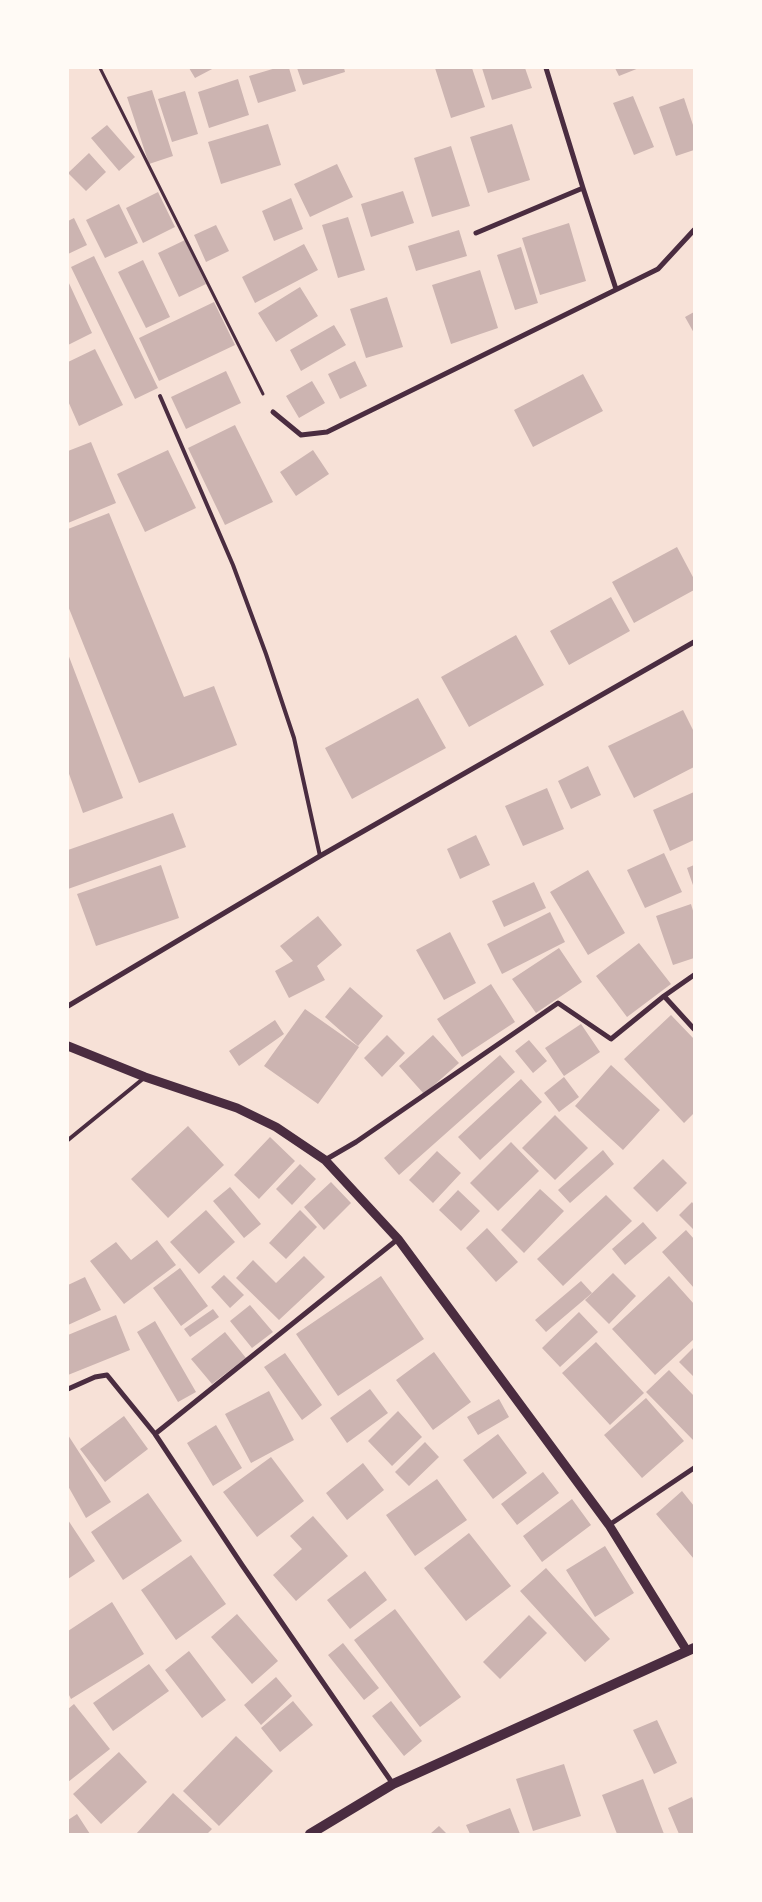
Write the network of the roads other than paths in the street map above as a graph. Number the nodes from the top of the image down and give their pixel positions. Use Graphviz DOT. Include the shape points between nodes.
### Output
graph roads {
  1 [pos="546,68"];
  2 [pos="583,188"];
  3 [pos="694,230"];
  4 [pos="476,233"];
  5 [pos="616,289"];
  6 [pos="160,396"];
  7 [pos="273,412"];
  8 [pos="694,642"];
  9 [pos="320,856"];
  10 [pos="694,975"];
  11 [pos="664,996"];
  12 [pos="68,1006"];
  13 [pos="694,1029"];
  14 [pos="68,1046"];
  15 [pos="146,1077"];
  16 [pos="68,1140"];
  17 [pos="325,1160"];
  18 [pos="398,1239"];
  19 [pos="68,1389"];
  20 [pos="155,1434"];
  21 [pos="694,1468"];
  22 [pos="609,1525"];
  23 [pos="691,1650"];
  24 [pos="394,1784"];
  25 [pos="310,1834"];
  1 -- 2 [label="street"];
  2 -- 4 [label="street"];
  2 -- 5 [label="street"];
  3 -- 5 [label="street" via="658,269"];
  5 -- 7 [label="street" via="326,432 301,435"];
  6 -- 9 [label="lane" via="233,566 266,654 294,738"];
  8 -- 9 [label="street"];
  9 -- 12 [label="street"];
  10 -- 11 [label="street"];
  11 -- 13 [label="street"];
  11 -- 17 [label="street" via="610,1039 558,1003"];
  14 -- 15 [label="street"];
  15 -- 16 [label="lane"];
  15 -- 17 [label="street" via="237,1108 276,1127"];
  17 -- 18 [label="street"];
  18 -- 20 [label="street"];
  18 -- 22 [label="street"];
  19 -- 20 [label="street" via="108,1375"];
  20 -- 24 [label="street"];
  21 -- 22 [label="street"];
  22 -- 23 [label="street"];
  23 -- 24 [label="main road"];
  24 -- 25 [label="main road"];
}
